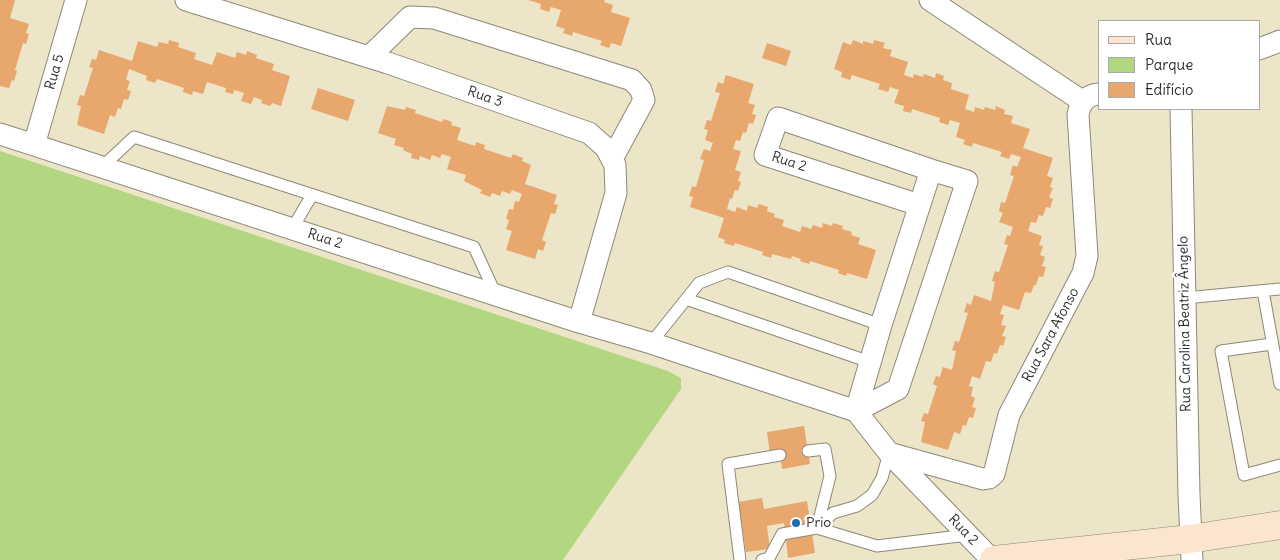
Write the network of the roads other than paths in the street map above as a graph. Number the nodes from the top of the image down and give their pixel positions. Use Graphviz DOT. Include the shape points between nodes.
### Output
graph roads {
  1 [pos="76,0"];
  2 [pos="186,0"];
  3 [pos="930,0"];
  4 [pos="1280,41"];
  5 [pos="1260,49"];
  6 [pos="369,57"];
  7 [pos="1090,97"];
  8 [pos="1181,110"];
  9 [pos="0,134"];
  10 [pos="34,145"];
  11 [pos="612,159"];
  12 [pos="102,167"];
  13 [pos="932,170"];
  14 [pos="312,195"];
  15 [pos="919,205"];
  16 [pos="292,229"];
  17 [pos="1280,289"];
  18 [pos="1264,291"];
  19 [pos="496,295"];
  20 [pos="1185,298"];
  21 [pos="686,299"];
  22 [pos="580,322"];
  23 [pos="881,325"];
  24 [pos="651,343"];
  25 [pos="1272,344"];
  26 [pos="870,362"];
  27 [pos="1280,384"];
  28 [pos="856,411"];
  29 [pos="808,451"];
  30 [pos="889,453"];
  31 [pos="780,455"];
  32 [pos="1280,465"];
  33 [pos="1280,525"];
  34 [pos="817,528"];
  35 [pos="968,535"];
  36 [pos="1191,549"];
  37 [pos="740,560"];
  38 [pos="762,560"];
  39 [pos="993,560"];
  1 -- 10 [label="street, Rua 5"];
  2 -- 6 [label="street, Rua 3"];
  3 -- 7 [label="street"];
  4 -- 5 [label="street"];
  6 -- 11 [label="street, Rua 3" via="589,133 606,148"];
  6 -- 11 [label="street" via="410,18 434,18 632,80 641,90 644,100"];
  7 -- 30 [label="street, Rua Sara Afonso" via="1078,114 1086,256 1083,273 1009,415 994,474 983,480"];
  8 -- 20 [label="street, Rua Carolina Beatriz Ângelo"];
  9 -- 10 [label="street, Rua 2"];
  10 -- 12 [label="street, Rua 2"];
  11 -- 22 [label="street" via="616,193"];
  12 -- 14 [label="lane" via="134,137"];
  12 -- 16 [label="street, Rua 2"];
  13 -- 15 [label="street"];
  13 -- 15 [label="street, Rua 2" via="778,118 765,154"];
  13 -- 28 [label="street, Rua 2" via="966,181 898,389"];
  14 -- 16 [label="lane"];
  14 -- 19 [label="lane" via="474,247"];
  15 -- 23 [label="street"];
  16 -- 19 [label="street, Rua 2"];
  17 -- 18 [label="lane"];
  18 -- 20 [label="lane"];
  18 -- 25 [label="lane"];
  19 -- 22 [label="street, Rua 2"];
  20 -- 36 [label="street, Rua Carolina Beatriz Ângelo"];
  21 -- 23 [label="lane" via="700,283 728,272"];
  21 -- 24 [label="lane"];
  21 -- 26 [label="lane"];
  22 -- 24 [label="street, Rua 2"];
  23 -- 26 [label="street"];
  24 -- 28 [label="street, Rua 2"];
  25 -- 27 [label="lane"];
  25 -- 32 [label="lane" via="1221,351 1244,475"];
  26 -- 28 [label="street"];
  28 -- 30 [label="street, Rua 2"];
  29 -- 34 [label="lane" via="825,449 830,476"];
  30 -- 34 [label="lane" via="882,478 872,495 857,506 833,513"];
  30 -- 35 [label="street, Rua 2"];
  31 -- 37 [label="lane" via="728,464"];
  33 -- 36 [label="main road"];
  34 -- 35 [label="lane" via="877,546"];
  34 -- 38 [label="lane" via="782,534 769,558"];
  35 -- 39 [label="street, Rua 2"];
  36 -- 39 [label="main road"];
}
